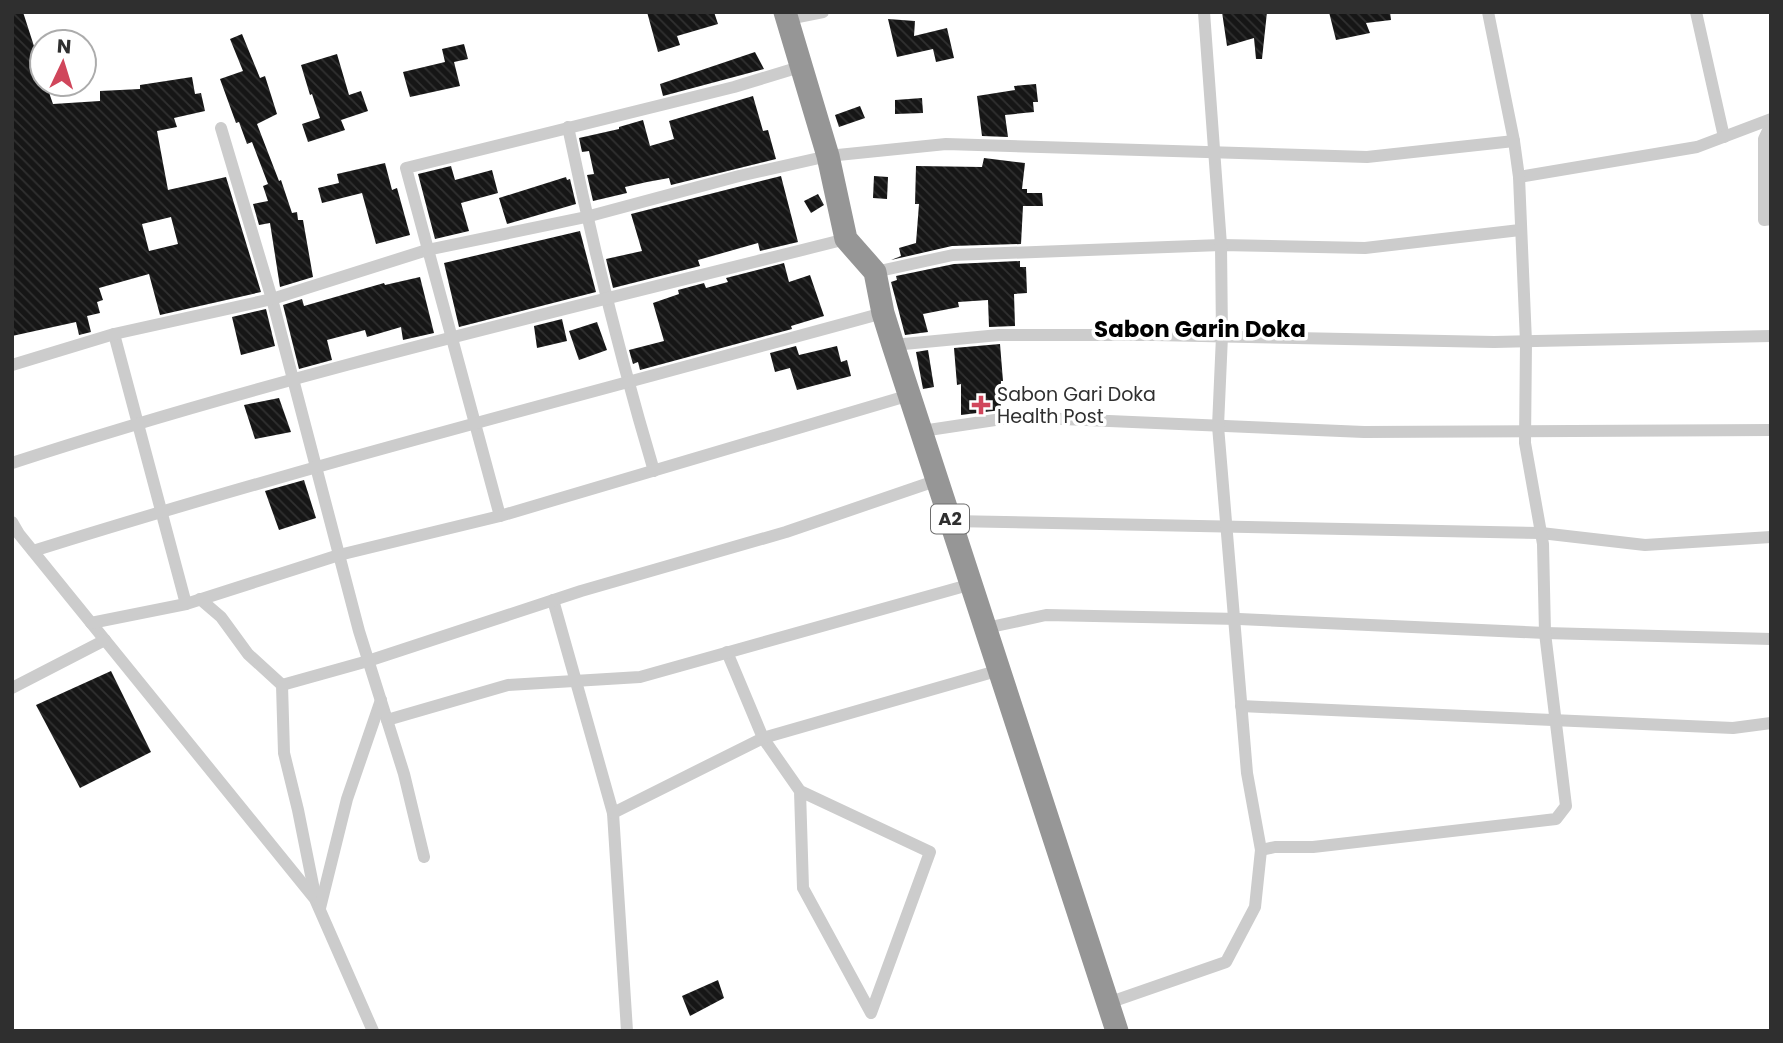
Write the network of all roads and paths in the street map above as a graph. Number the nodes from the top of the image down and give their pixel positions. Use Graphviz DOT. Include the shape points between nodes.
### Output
graph roads {
  1 [pos="823,12"];
  2 [pos="1205,12"];
  3 [pos="1488,12"];
  4 [pos="1696,12"];
  5 [pos="786,16"];
  6 [pos="803,66"];
  7 [pos="1771,122"];
  8 [pos="568,127"];
  9 [pos="221,128"];
  10 [pos="1724,137"];
  11 [pos="1514,141"];
  12 [pos="1213,153"];
  13 [pos="828,156"];
  14 [pos="1519,177"];
  15 [pos="586,217"];
  16 [pos="1771,219"];
  17 [pos="1520,230"];
  18 [pos="846,239"];
  19 [pos="1221,245"];
  20 [pos="427,250"];
  21 [pos="875,272"];
  22 [pos="272,299"];
  23 [pos="607,299"];
  24 [pos="883,313"];
  25 [pos="114,334"];
  26 [pos="1222,336"];
  27 [pos="1771,336"];
  28 [pos="451,339"];
  29 [pos="1526,342"];
  30 [pos="893,345"];
  31 [pos="12,365"];
  32 [pos="292,381"];
  33 [pos="628,383"];
  34 [pos="910,395"];
  35 [pos="137,422"];
  36 [pos="475,423"];
  37 [pos="1218,426"];
  38 [pos="1771,430"];
  39 [pos="922,431"];
  40 [pos="1525,432"];
  41 [pos="12,463"];
  42 [pos="315,467"];
  43 [pos="654,471"];
  44 [pos="938,480"];
  45 [pos="161,511"];
  46 [pos="500,516"];
  47 [pos="951,521"];
  48 [pos="12,522"];
  49 [pos="1226,526"];
  50 [pos="1541,533"];
  51 [pos="1771,537"];
  52 [pos="33,551"];
  53 [pos="339,555"];
  54 [pos="972,584"];
  55 [pos="200,599"];
  56 [pos="553,600"];
  57 [pos="186,604"];
  58 [pos="1234,619"];
  59 [pos="92,623"];
  60 [pos="986,628"];
  61 [pos="1545,633"];
  62 [pos="1771,639"];
  63 [pos="105,640"];
  64 [pos="727,652"];
  65 [pos="368,661"];
  66 [pos="1000,670"];
  67 [pos="577,681"];
  68 [pos="282,685"];
  69 [pos="12,688"];
  70 [pos="380,700"];
  71 [pos="1241,706"];
  72 [pos="387,720"];
  73 [pos="1556,720"];
  74 [pos="1771,723"];
  75 [pos="763,738"];
  76 [pos="800,791"];
  77 [pos="613,813"];
  78 [pos="1261,850"];
  79 [pos="424,857"];
  80 [pos="318,904"];
  81 [pos="1108,1003"];
  82 [pos="373,1031"];
  83 [pos="627,1031"];
  84 [pos="1117,1031"];
  1 -- 5 [label="street"];
  2 -- 12 [label="street"];
  3 -- 11 [label="street"];
  4 -- 10 [label="street"];
  5 -- 6 [label="highway"];
  6 -- 8 [label="street"];
  6 -- 13 [label="highway"];
  7 -- 10 [label="street"];
  7 -- 16 [label="street" via="1764,139 1764,220"];
  8 -- 15 [label="street"];
  8 -- 20 [label="street" via="406,168"];
  9 -- 22 [label="street"];
  10 -- 14 [label="street" via="1697,147"];
  11 -- 12 [label="street" via="1367,157"];
  11 -- 14 [label="street"];
  12 -- 13 [label="street" via="946,144"];
  12 -- 19 [label="street"];
  13 -- 15 [label="street"];
  13 -- 18 [label="highway"];
  14 -- 17 [label="street"];
  15 -- 20 [label="street"];
  15 -- 23 [label="street"];
  17 -- 19 [label="street" via="1365,248"];
  17 -- 29 [label="street"];
  18 -- 21 [label="highway"];
  18 -- 23 [label="street"];
  19 -- 21 [label="street" via="953,255"];
  19 -- 26 [label="street"];
  20 -- 22 [label="street"];
  20 -- 28 [label="street"];
  21 -- 24 [label="highway, A2"];
  22 -- 25 [label="street"];
  22 -- 32 [label="street"];
  23 -- 28 [label="street"];
  23 -- 33 [label="street"];
  24 -- 30 [label="highway, A2"];
  24 -- 33 [label="street"];
  25 -- 31 [label="street"];
  25 -- 35 [label="street"];
  26 -- 29 [label="street"];
  26 -- 30 [label="street" via="999,335"];
  26 -- 37 [label="street"];
  27 -- 29 [label="street"];
  28 -- 32 [label="street"];
  28 -- 36 [label="street"];
  29 -- 40 [label="street"];
  30 -- 34 [label="highway, A2"];
  32 -- 35 [label="street"];
  32 -- 42 [label="street"];
  33 -- 36 [label="street"];
  33 -- 43 [label="street"];
  34 -- 39 [label="highway, A2"];
  34 -- 43 [label="street"];
  35 -- 41 [label="street"];
  35 -- 45 [label="street"];
  36 -- 42 [label="street"];
  36 -- 46 [label="street"];
  37 -- 39 [label="street" via="1015,418"];
  37 -- 40 [label="street"];
  37 -- 49 [label="street"];
  38 -- 40 [label="street"];
  39 -- 44 [label="highway, A2"];
  40 -- 50 [label="street"];
  42 -- 45 [label="street"];
  42 -- 53 [label="street"];
  43 -- 46 [label="street"];
  44 -- 47 [label="highway, A2"];
  44 -- 56 [label="street" via="786,533"];
  45 -- 52 [label="street"];
  45 -- 57 [label="street"];
  46 -- 53 [label="street"];
  47 -- 49 [label="street"];
  47 -- 54 [label="highway, A2"];
  48 -- 52 [label="street"];
  49 -- 50 [label="street"];
  49 -- 58 [label="street"];
  50 -- 51 [label="street" via="1646,545"];
  50 -- 61 [label="street"];
  52 -- 59 [label="street"];
  53 -- 55 [label="street"];
  53 -- 65 [label="street"];
  54 -- 60 [label="highway, A2"];
  54 -- 64 [label="street"];
  55 -- 57 [label="street"];
  55 -- 68 [label="street"];
  56 -- 65 [label="street"];
  56 -- 67 [label="street"];
  57 -- 59 [label="street"];
  58 -- 60 [label="street" via="1046,615"];
  58 -- 61 [label="street"];
  58 -- 71 [label="street"];
  59 -- 63 [label="street"];
  60 -- 66 [label="highway, A2"];
  61 -- 62 [label="street"];
  61 -- 73 [label="street"];
  63 -- 69 [label="street"];
  63 -- 80 [label="street"];
  64 -- 67 [label="street" via="640,677"];
  64 -- 75 [label="street"];
  65 -- 68 [label="street"];
  65 -- 70 [label="street"];
  66 -- 75 [label="street"];
  66 -- 81 [label="highway, A2"];
  67 -- 72 [label="street" via="508,685"];
  67 -- 77 [label="street"];
  68 -- 80 [label="street" via="284,753"];
  70 -- 72 [label="street"];
  70 -- 80 [label="street"];
  71 -- 73 [label="street"];
  71 -- 78 [label="street"];
  72 -- 79 [label="street"];
  73 -- 74 [label="street" via="1733,728"];
  73 -- 78 [label="street" via="1566,806 1556,819"];
  75 -- 76 [label="street"];
  75 -- 77 [label="street"];
  76 -- 76 [label="street" via="930,852 871,1013 803,888"];
  77 -- 83 [label="street"];
  78 -- 81 [label="street" via="1255,907 1226,962"];
  80 -- 82 [label="street"];
  81 -- 84 [label="highway, A2"];
}
